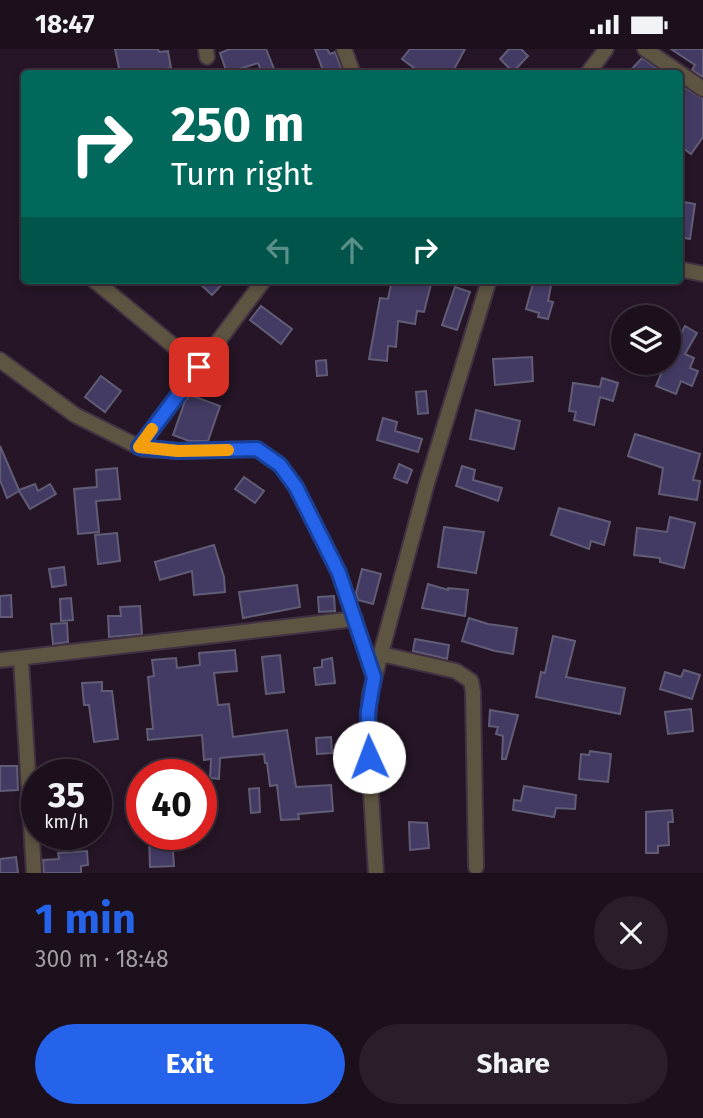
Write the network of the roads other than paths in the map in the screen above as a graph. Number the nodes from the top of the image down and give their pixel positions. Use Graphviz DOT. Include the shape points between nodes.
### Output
graph roads {
  1 [pos="344,49"];
  2 [pos="606,49"];
  3 [pos="645,49"];
  4 [pos="352,70"];
  5 [pos="590,70"];
  6 [pos="675,70"];
  7 [pos="683,75"];
  8 [pos="703,89"];
  9 [pos="683,270"];
  10 [pos="703,274"];
  11 [pos="99,284"];
  12 [pos="261,284"];
  13 [pos="488,284"];
  14 [pos="0,360"];
  15 [pos="199,367"];
  16 [pos="139,447"];
  17 [pos="355,619"];
  18 [pos="381,654"];
  19 [pos="21,659"];
  20 [pos="0,660"];
  21 [pos="374,677"];
  22 [pos="476,867"];
  23 [pos="34,873"];
  24 [pos="376,873"];
  1 -- 4 [label="street"];
  2 -- 5 [label="street"];
  3 -- 6 [label="street"];
  7 -- 8 [label="street"];
  9 -- 10 [label="street"];
  11 -- 15 [label="street"];
  12 -- 15 [label="street"];
  13 -- 18 [label="street"];
  14 -- 16 [label="street" via="75,415"];
  15 -- 16 [label="street"];
  16 -- 17 [label="street" via="257,449 268,455 296,487 339,573"];
  17 -- 19 [label="street"];
  17 -- 21 [label="street"];
  18 -- 21 [label="street"];
  18 -- 22 [label="street" via="456,671 471,681"];
  19 -- 20 [label="street"];
  19 -- 23 [label="street"];
  21 -- 24 [label="street" via="367,730"];
}
